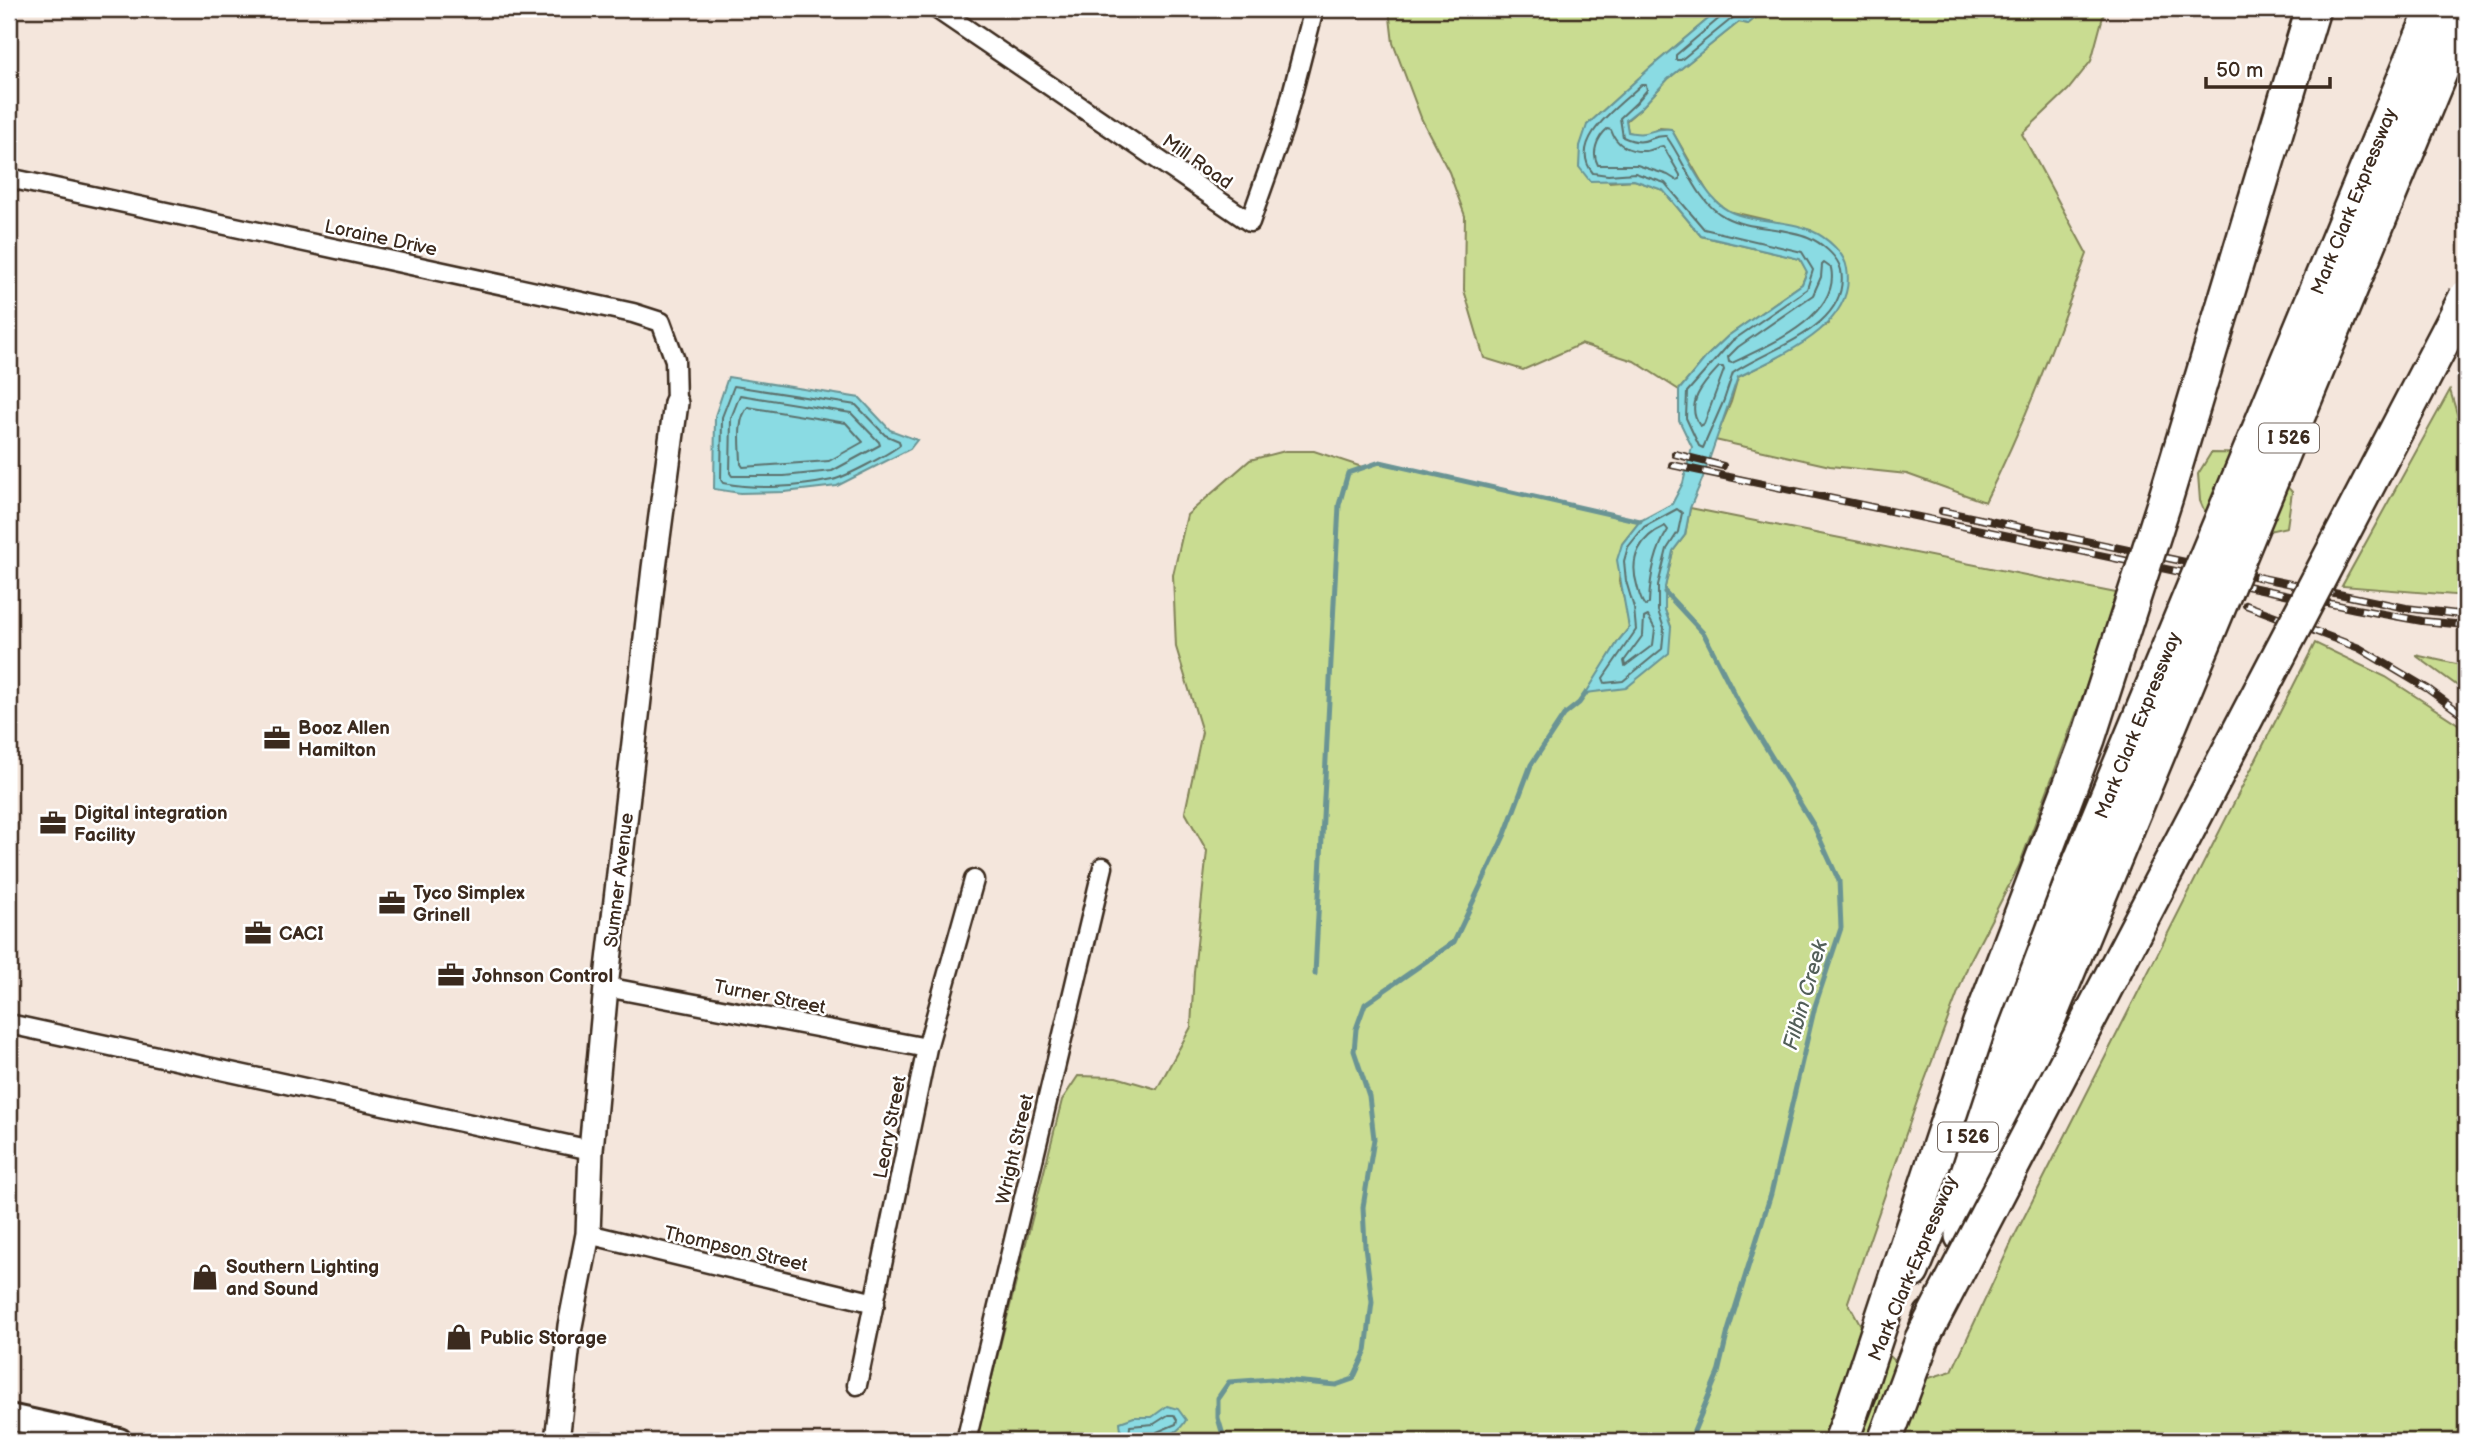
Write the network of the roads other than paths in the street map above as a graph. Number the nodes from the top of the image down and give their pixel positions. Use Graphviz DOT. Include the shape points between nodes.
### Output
graph roads {
  1 [pos="937,9"];
  2 [pos="1314,9"];
  3 [pos="2314,9"];
  4 [pos="2433,9"];
  5 [pos="2466,10"];
  6 [pos="9,178"];
  7 [pos="2466,297"];
  8 [pos="676,403"];
  9 [pos="1103,867"];
  10 [pos="974,880"];
  11 [pos="606,986"];
  12 [pos="9,1024"];
  13 [pos="927,1048"];
  14 [pos="591,1150"];
  15 [pos="588,1234"];
  16 [pos="875,1303"];
  17 [pos="1922,1341"];
  18 [pos="856,1385"];
  19 [pos="9,1417"];
  20 [pos="1846,1429"];
  21 [pos="119,1441"];
  22 [pos="557,1441"];
  23 [pos="966,1441"];
  24 [pos="1885,1441"];
  1 -- 2 [label="street, Mill Road" via="1250,222 1283,129"];
  3 -- 20 [label="highway, bridge" via="2088,739 1980,1023"];
  4 -- 20 [label="highway, Mark Clark Expressway / I 526, bridge"];
  5 -- 17 [label="highway, Mark Clark Expressway / I 526, bridge" via="2077,947"];
  6 -- 8 [label="street, Loraine Drive" via="661,322 675,360"];
  7 -- 17 [label="highway, bridge"];
  8 -- 11 [label="street, Sumner Avenue"];
  9 -- 23 [label="street, Wright Street"];
  10 -- 13 [label="street, Leary Street"];
  11 -- 13 [label="street, Turner Street"];
  11 -- 14 [label="street, Sumner Avenue"];
  12 -- 14 [label="street"];
  13 -- 16 [label="street, Leary Street"];
  14 -- 15 [label="street, Sumner Avenue"];
  15 -- 16 [label="street, Thompson Street"];
  15 -- 22 [label="street, Sumner Avenue" via="570,1326"];
  16 -- 18 [label="street, Leary Street"];
  17 -- 24 [label="highway, Mark Clark Expressway / I 526"];
  19 -- 21 [label="main road"];
}
